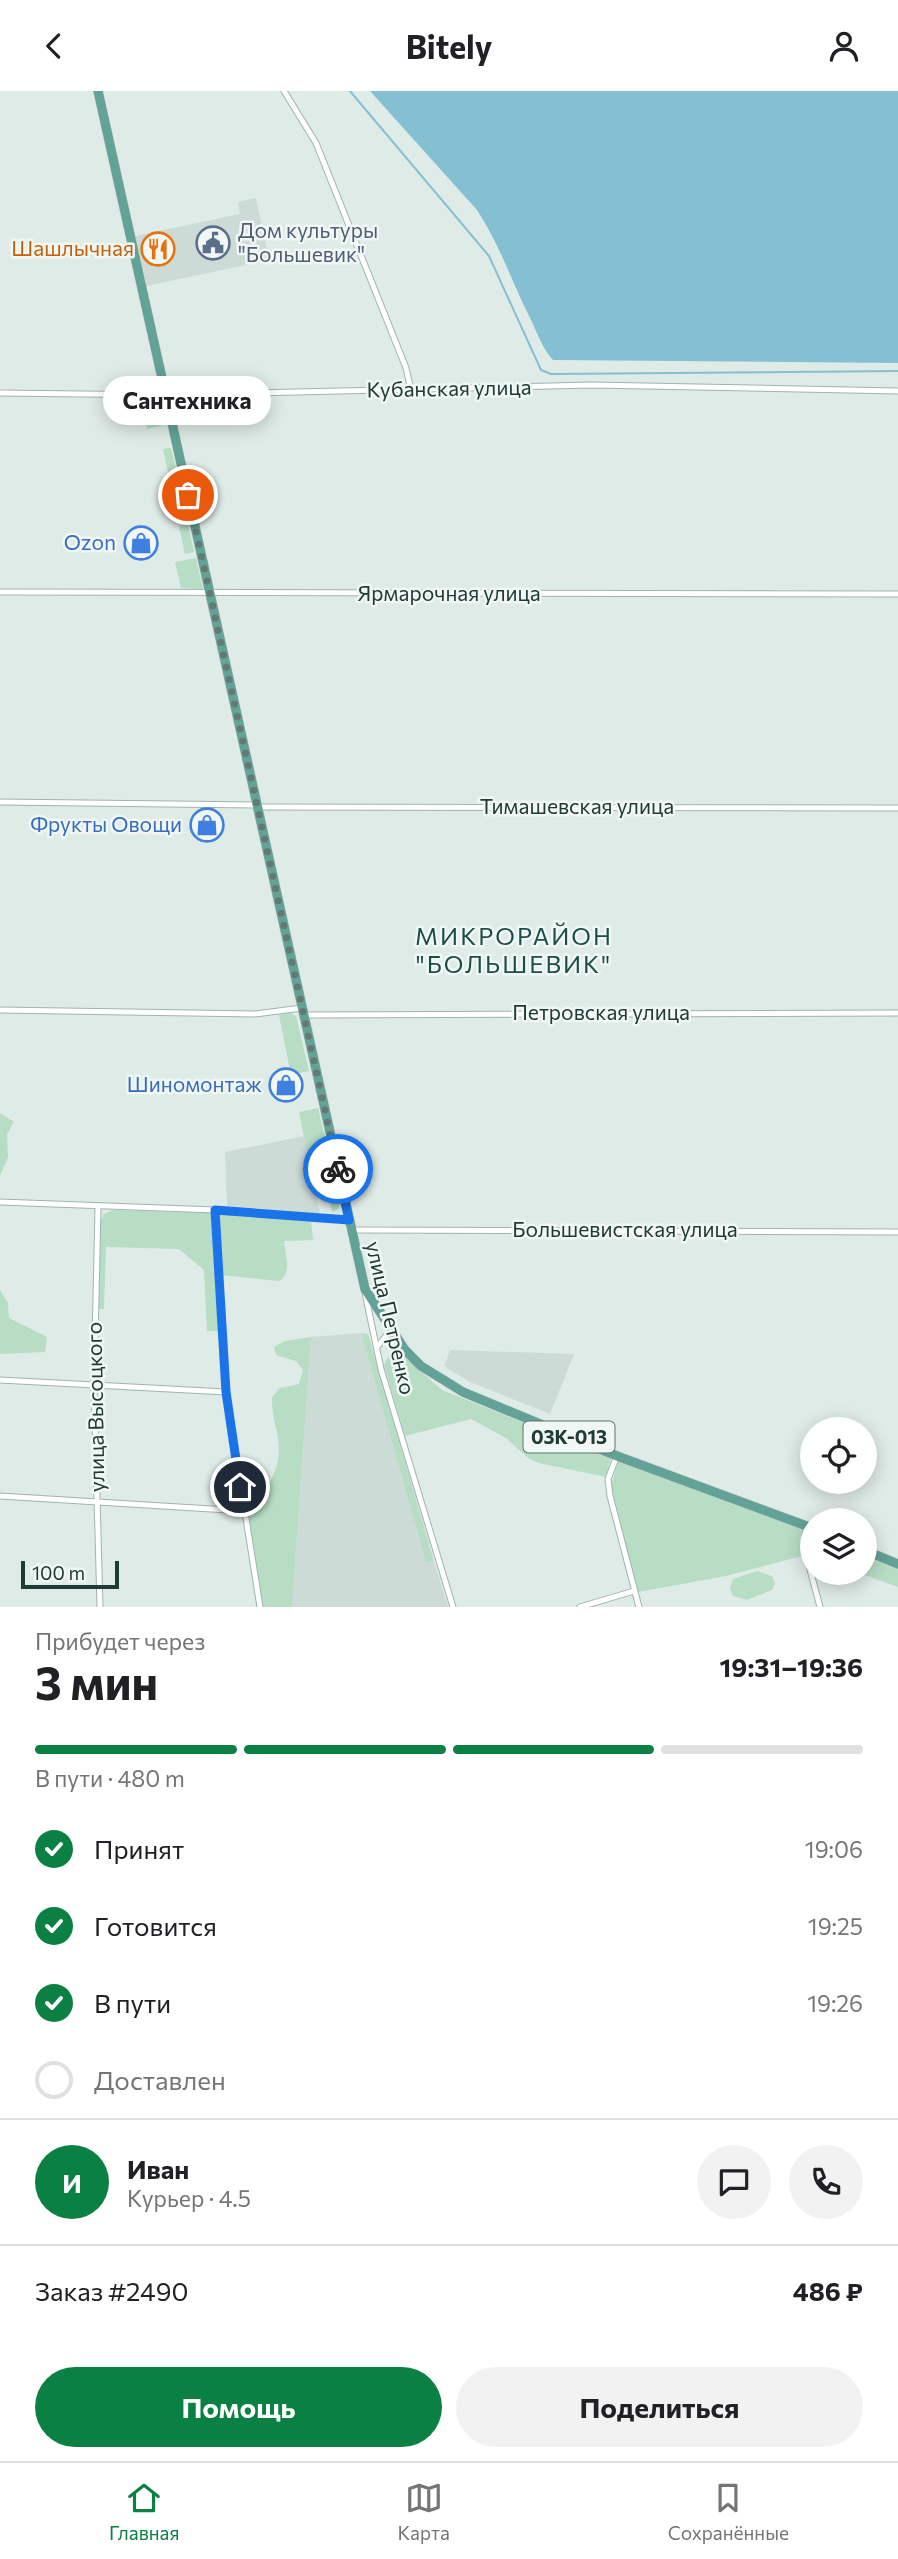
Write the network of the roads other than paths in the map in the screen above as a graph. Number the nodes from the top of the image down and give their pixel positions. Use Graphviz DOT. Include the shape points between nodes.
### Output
graph roads {
  1 [pos="98,91"];
  2 [pos="284,91"];
  3 [pos="411,390"];
  4 [pos="898,391"];
  5 [pos="0,393"];
  6 [pos="165,395"];
  7 [pos="0,592"];
  8 [pos="898,594"];
  9 [pos="210,595"];
  10 [pos="0,802"];
  11 [pos="256,806"];
  12 [pos="898,808"];
  13 [pos="0,1010"];
  14 [pos="302,1012"];
  15 [pos="898,1013"];
  16 [pos="0,1202"];
  17 [pos="98,1207"];
  18 [pos="215,1210"];
  19 [pos="350,1225"];
  20 [pos="898,1232"];
  21 [pos="365,1289"];
  22 [pos="390,1331"];
  23 [pos="376,1350"];
  24 [pos="0,1380"];
  25 [pos="94,1387"];
  26 [pos="226,1392"];
  27 [pos="617,1455"];
  28 [pos="0,1496"];
  29 [pos="98,1501"];
  30 [pos="244,1511"];
  31 [pos="800,1524"];
  32 [pos="877,1555"];
  33 [pos="898,1564"];
  34 [pos="814,1585"];
  35 [pos="634,1591"];
  36 [pos="100,1607"];
  37 [pos="260,1607"];
  38 [pos="453,1607"];
  39 [pos="580,1607"];
  40 [pos="639,1607"];
  41 [pos="820,1607"];
  1 -- 6 [label="main road, улица Петренко / 03К-013"];
  2 -- 3 [label="street" via="316,143"];
  3 -- 4 [label="street, Кубанская улица" via="592,385"];
  3 -- 6 [label="street, Кубанская улица"];
  5 -- 6 [label="street, Кубанская улица"];
  6 -- 9 [label="main road, улица Петренко / 03К-013"];
  7 -- 9 [label="street, Ярмарочная улица"];
  8 -- 9 [label="street, Ярмарочная улица"];
  9 -- 11 [label="main road, улица Петренко / 03К-013"];
  10 -- 11 [label="street, Тимашевская улица"];
  11 -- 12 [label="street, Тимашевская улица"];
  11 -- 14 [label="main road, улица Петренко / 03К-013"];
  13 -- 14 [label="street, Петровская улица"];
  14 -- 15 [label="street, Петровская улица"];
  14 -- 19 [label="main road, улица Петренко / 03К-013"];
  16 -- 17 [label="street, Большевистская улица"];
  17 -- 18 [label="street, Большевистская улица"];
  17 -- 25 [label="street, улица Высоцкого"];
  18 -- 19 [label="street, Большевистская улица"];
  18 -- 26 [label="street"];
  19 -- 20 [label="street, Большевистская улица"];
  19 -- 21 [label="main road, улица Петренко / 03К-013"];
  21 -- 22 [label="main road, 03К-013"];
  21 -- 23 [label="street, улица Петренко"];
  22 -- 23 [label="street"];
  22 -- 27 [label="main road, 03К-013" via="421,1366 455,1388"];
  23 -- 38 [label="street, улица Петренко"];
  24 -- 25 [label="street"];
  25 -- 26 [label="street"];
  25 -- 29 [label="street, улица Высоцкого"];
  26 -- 30 [label="street"];
  27 -- 31 [label="main road, 03К-013"];
  27 -- 35 [label="street" via="609,1487"];
  28 -- 29 [label="street"];
  29 -- 30 [label="street"];
  29 -- 36 [label="street, улица Высоцкого"];
  30 -- 37 [label="street"];
  32 -- 33 [label="main road"];
  34 -- 41 [label="street"];
  35 -- 39 [label="street"];
  35 -- 40 [label="street"];
}
